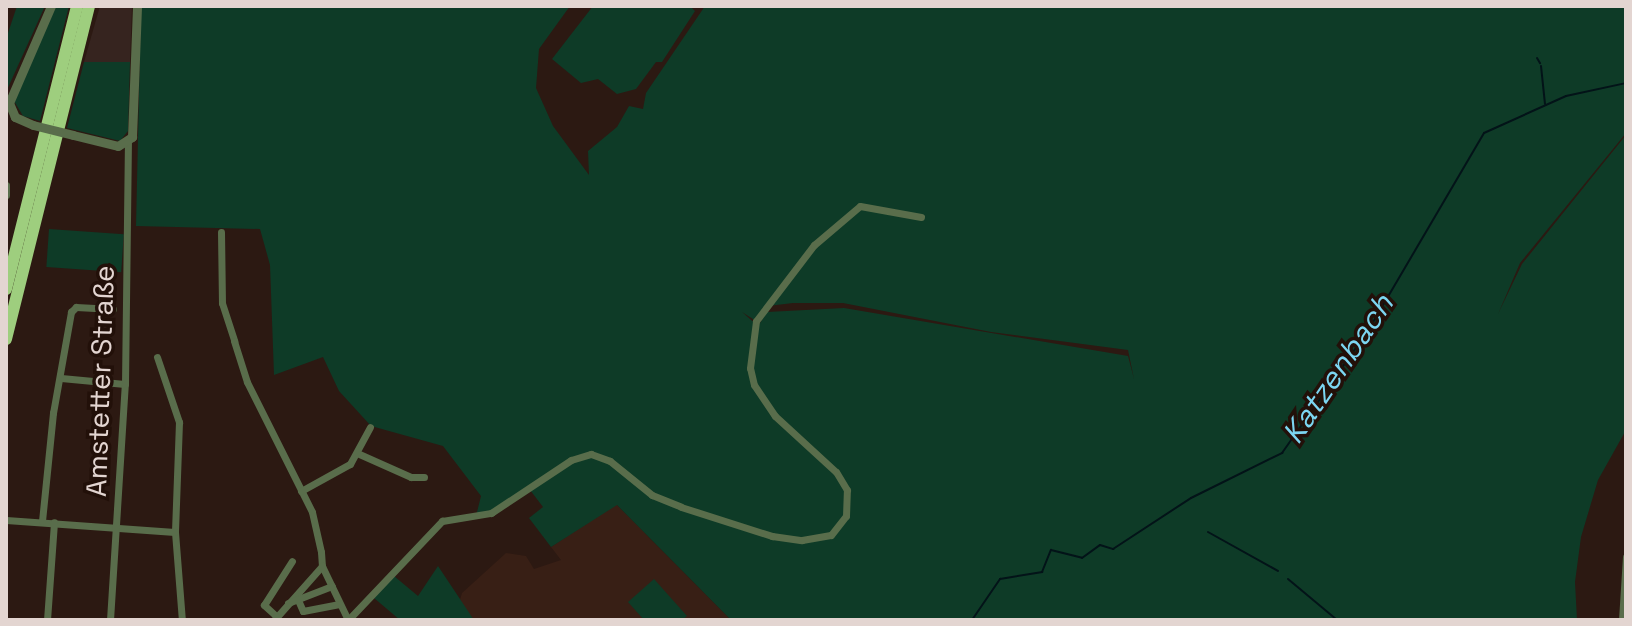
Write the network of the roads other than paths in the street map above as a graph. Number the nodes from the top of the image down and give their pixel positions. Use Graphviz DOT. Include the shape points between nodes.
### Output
graph roads {
  1 [pos="51,6"];
  2 [pos="71,6"];
  3 [pos="77,6"];
  4 [pos="89,6"];
  5 [pos="97,6"];
  6 [pos="137,6"];
  7 [pos="80,42"];
  8 [pos="64,59"];
  9 [pos="128,143"];
  10 [pos="6,185"];
  11 [pos="6,195"];
  12 [pos="921,217"];
  13 [pos="221,232"];
  14 [pos="6,289"];
  15 [pos="113,309"];
  16 [pos="6,339"];
  17 [pos="157,357"];
  18 [pos="61,378"];
  19 [pos="125,384"];
  20 [pos="370,427"];
  21 [pos="357,453"];
  22 [pos="424,477"];
  23 [pos="301,491"];
  24 [pos="6,520"];
  25 [pos="42,521"];
  26 [pos="54,522"];
  27 [pos="116,527"];
  28 [pos="175,532"];
  29 [pos="1626,557"];
  30 [pos="292,561"];
  31 [pos="322,566"];
  32 [pos="332,586"];
  33 [pos="298,600"];
  34 [pos="286,603"];
  35 [pos="339,604"];
  36 [pos="275,618"];
  37 [pos="47,620"];
  38 [pos="110,620"];
  39 [pos="182,620"];
  40 [pos="348,620"];
  41 [pos="1622,620"];
  1 -- 9 [label="street, bridge" via="9,103 15,117 118,146"];
  2 -- 8 [label="highway" via="62,42"];
  3 -- 8 [label="highway"];
  4 -- 7 [label="highway"];
  5 -- 7 [label="highway"];
  6 -- 9 [label="street"];
  7 -- 16 [label="highway"];
  8 -- 14 [label="highway"];
  9 -- 19 [label="street, Amstetter Straße"];
  10 -- 11 [label="street"];
  12 -- 40 [label="street" via="860,206 814,245 756,321 750,368 754,385 775,416 836,472 847,490 846,516 831,535 802,540 772,536 681,507 652,495 610,461 582,455 491,513 442,521"];
  13 -- 23 [label="street" via="222,303 247,382"];
  15 -- 18 [label="street" via="76,307 71,312"];
  17 -- 28 [label="street" via="179,422"];
  18 -- 19 [label="street"];
  18 -- 25 [label="street"];
  19 -- 27 [label="street, Amstetter Straße"];
  20 -- 21 [label="street"];
  21 -- 22 [label="street" via="411,477"];
  21 -- 23 [label="street" via="340,472"];
  23 -- 31 [label="street" via="317,525"];
  24 -- 25 [label="street"];
  25 -- 26 [label="street"];
  26 -- 27 [label="street"];
  26 -- 37 [label="street"];
  27 -- 28 [label="street"];
  27 -- 38 [label="street, Amstetter Straße"];
  28 -- 39 [label="street"];
  29 -- 41 [label="street"];
  30 -- 36 [label="street" via="264,605"];
  31 -- 32 [label="street"];
  31 -- 34 [label="street"];
  32 -- 33 [label="street"];
  32 -- 35 [label="street"];
  33 -- 34 [label="street"];
  33 -- 35 [label="street" via="303,611"];
  34 -- 36 [label="street"];
  35 -- 40 [label="street"];
}
